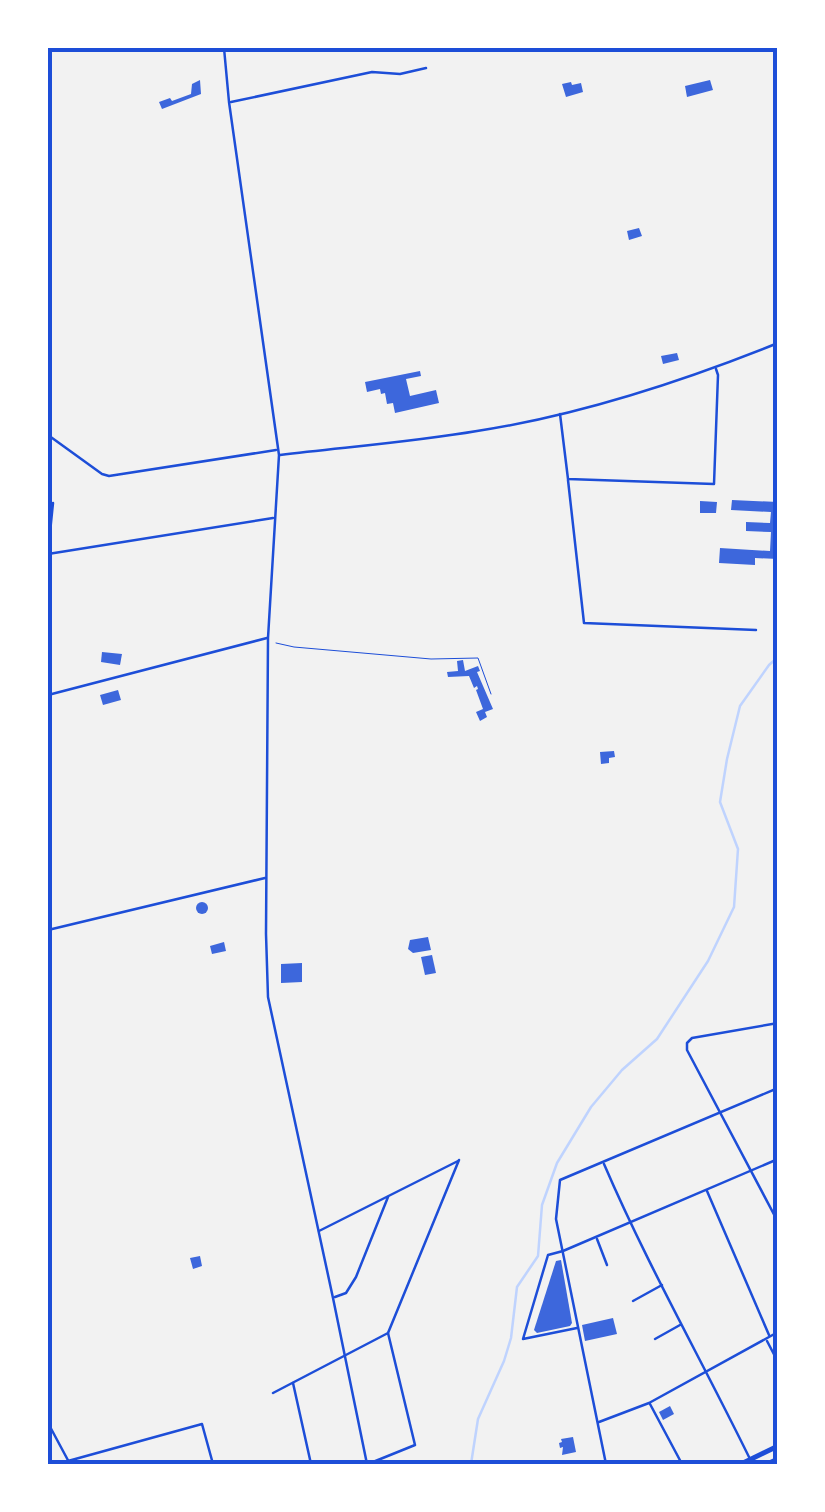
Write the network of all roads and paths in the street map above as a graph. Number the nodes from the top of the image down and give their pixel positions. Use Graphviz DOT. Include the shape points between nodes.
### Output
graph roads {
  1 [pos="224,48"];
  2 [pos="426,68"];
  3 [pos="229,102"];
  4 [pos="778,343"];
  5 [pos="716,368"];
  6 [pos="560,414"];
  7 [pos="48,435"];
  8 [pos="278,453"];
  9 [pos="568,479"];
  10 [pos="53,503"];
  11 [pos="273,518"];
  12 [pos="48,556"];
  13 [pos="756,630"];
  14 [pos="268,640"];
  15 [pos="491,694"];
  16 [pos="48,695"];
  17 [pos="267,878"];
  18 [pos="48,930"];
  19 [pos="778,1023"];
  20 [pos="778,1088"];
  21 [pos="720,1112"];
  22 [pos="778,1158"];
  23 [pos="604,1163"];
  24 [pos="750,1170"];
  25 [pos="706,1190"];
  26 [pos="388,1197"];
  27 [pos="778,1222"];
  28 [pos="629,1223"];
  29 [pos="319,1231"];
  30 [pos="596,1237"];
  31 [pos="562,1251"];
  32 [pos="606,1266"];
  33 [pos="662,1285"];
  34 [pos="334,1298"];
  35 [pos="634,1301"];
  36 [pos="682,1324"];
  37 [pos="578,1328"];
  38 [pos="778,1332"];
  39 [pos="388,1333"];
  40 [pos="768,1338"];
  41 [pos="654,1339"];
  42 [pos="344,1355"];
  43 [pos="778,1362"];
  44 [pos="708,1371"];
  45 [pos="293,1382"];
  46 [pos="273,1393"];
  47 [pos="649,1403"];
  48 [pos="48,1423"];
  49 [pos="598,1423"];
  50 [pos="778,1446"];
  51 [pos="778,1459"];
  52 [pos="751,1460"];
  53 [pos="69,1463"];
  54 [pos="212,1464"];
  55 [pos="310,1464"];
  56 [pos="367,1464"];
  57 [pos="606,1464"];
  58 [pos="682,1464"];
  59 [pos="741,1464"];
  60 [pos="758,1464"];
  61 [pos="768,1464"];
  1 -- 3 [label="street"];
  2 -- 3 [label="street" via="372,72"];
  3 -- 8 [label="street"];
  4 -- 5 [label="street"];
  5 -- 6 [label="street"];
  5 -- 9 [label="street" via="714,484"];
  6 -- 8 [label="street" via="474,432"];
  6 -- 9 [label="street"];
  7 -- 8 [label="street" via="110,476"];
  8 -- 11 [label="street"];
  9 -- 13 [label="street" via="584,623"];
  10 -- 12 [label="street"];
  11 -- 12 [label="street"];
  11 -- 14 [label="street"];
  14 -- 15 [label="path" via="431,659 478,658"];
  14 -- 16 [label="street"];
  14 -- 17 [label="street"];
  17 -- 18 [label="street"];
  17 -- 29 [label="street" via="268,997"];
  19 -- 21 [label="street" via="687,1043"];
  20 -- 21 [label="street"];
  21 -- 23 [label="street"];
  21 -- 24 [label="street"];
  22 -- 24 [label="street"];
  23 -- 28 [label="street"];
  23 -- 31 [label="street" via="560,1180 556,1219"];
  24 -- 25 [label="street"];
  24 -- 27 [label="street"];
  25 -- 28 [label="street"];
  25 -- 40 [label="street"];
  26 -- 29 [label="street"];
  26 -- 34 [label="street" via="356,1277"];
  26 -- 39 [label="street" via="459,1160"];
  28 -- 30 [label="street"];
  28 -- 33 [label="street"];
  29 -- 34 [label="street"];
  30 -- 31 [label="street"];
  30 -- 32 [label="street"];
  31 -- 37 [label="street"];
  31 -- 37 [label="street" via="548,1254 524,1339"];
  33 -- 35 [label="street"];
  33 -- 36 [label="street"];
  34 -- 42 [label="street"];
  36 -- 41 [label="street"];
  36 -- 44 [label="street"];
  37 -- 49 [label="street"];
  38 -- 40 [label="street"];
  39 -- 42 [label="street"];
  39 -- 56 [label="street" via="415,1444"];
  40 -- 43 [label="street"];
  40 -- 44 [label="street"];
  42 -- 45 [label="street"];
  42 -- 56 [label="street"];
  44 -- 47 [label="street"];
  44 -- 52 [label="street"];
  45 -- 46 [label="street"];
  45 -- 55 [label="street"];
  47 -- 49 [label="street"];
  47 -- 58 [label="street"];
  48 -- 53 [label="street"];
  49 -- 57 [label="street"];
  50 -- 52 [label="main road"];
  51 -- 61 [label="main road"];
  52 -- 59 [label="main road"];
  52 -- 60 [label="main road"];
  53 -- 54 [label="street" via="202,1424"];
}
